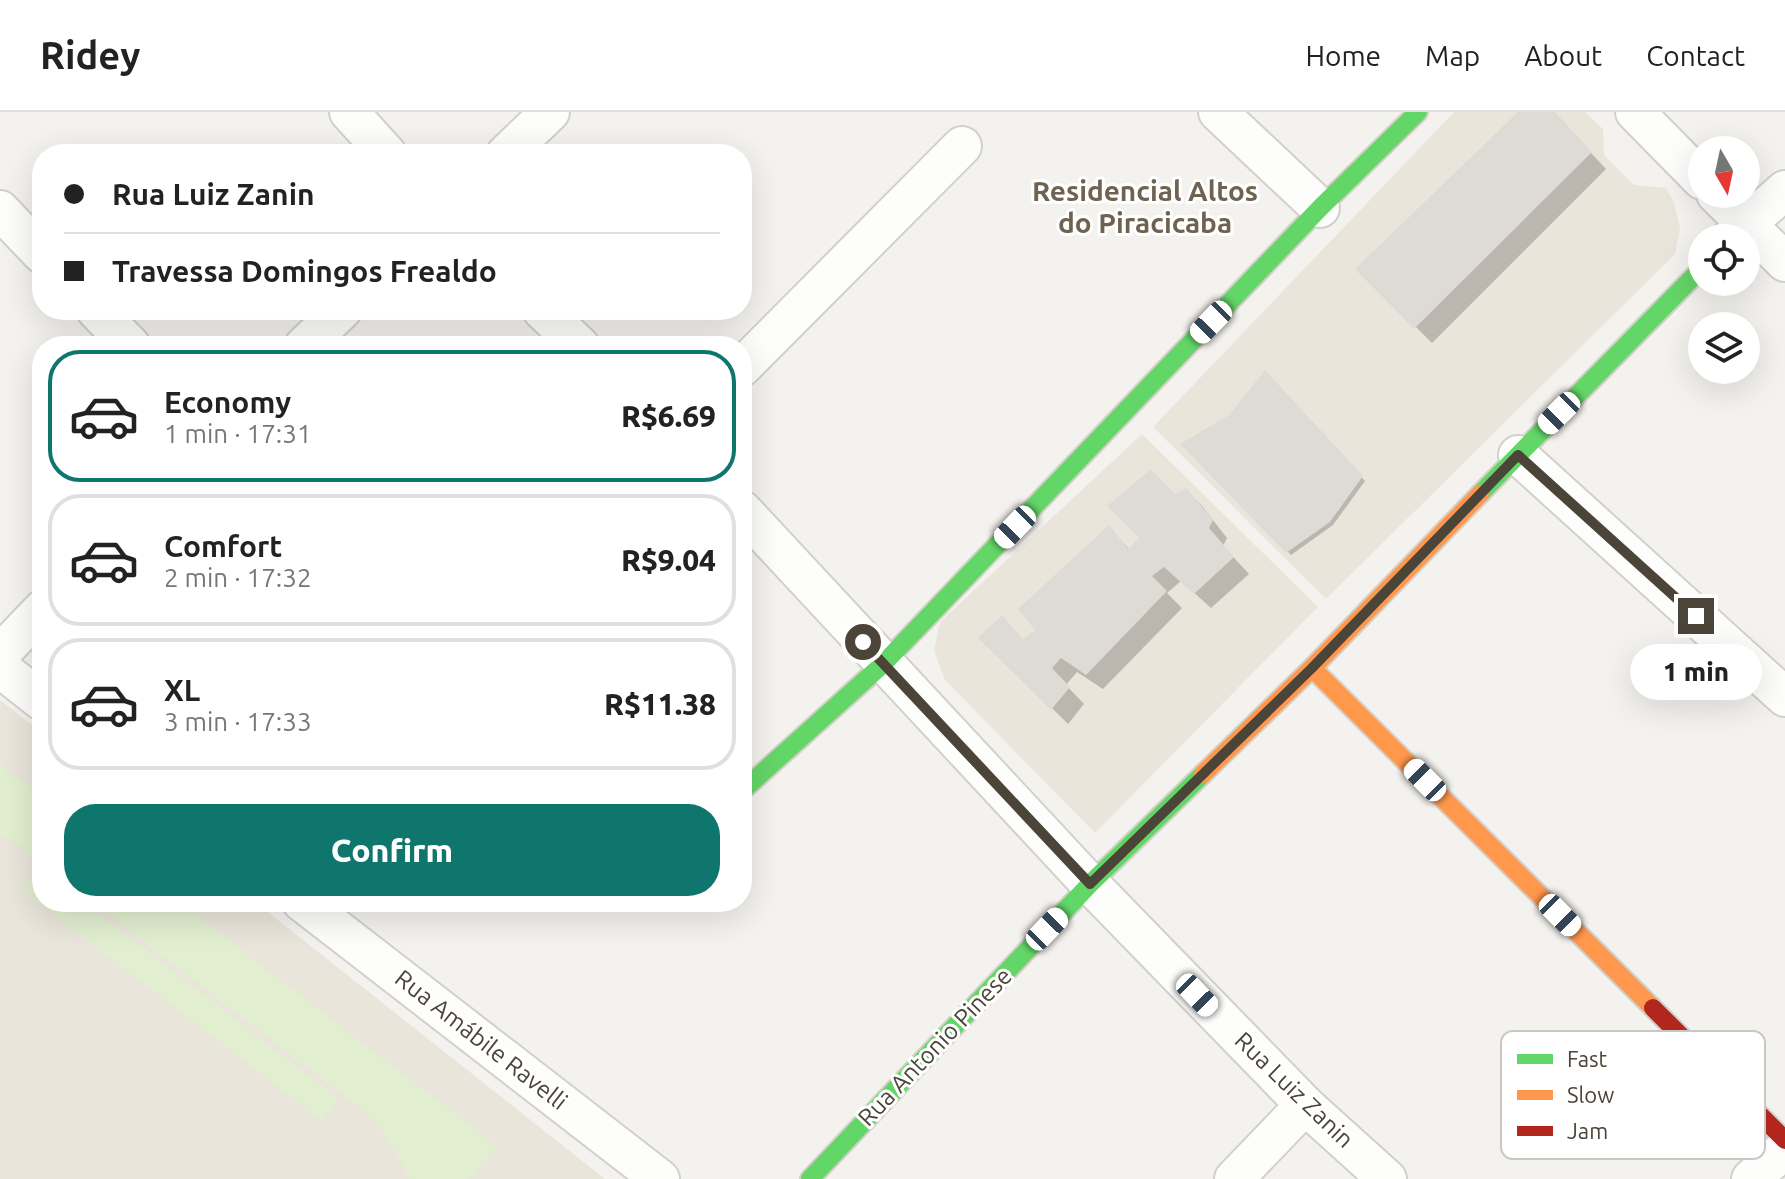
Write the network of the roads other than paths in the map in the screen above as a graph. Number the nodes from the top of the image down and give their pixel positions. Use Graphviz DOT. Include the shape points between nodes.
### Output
graph roads {
  1 [pos="349,112"];
  2 [pos="550,112"];
  3 [pos="1218,112"];
  4 [pos="1418,112"];
  5 [pos="1635,112"];
  6 [pos="378,144"];
  7 [pos="516,144"];
  8 [pos="962,146"];
  9 [pos="1688,166"];
  10 [pos="1785,190"];
  11 [pos="1320,208"];
  12 [pos="0,210"];
  13 [pos="1746,224"];
  14 [pos="32,244"];
  15 [pos="1760,246"];
  16 [pos="1785,262"];
  17 [pos="1688,282"];
  18 [pos="106,320"];
  19 [pos="331,320"];
  20 [pos="553,320"];
  21 [pos="121,336"];
  22 [pos="315,336"];
  23 [pos="569,336"];
  24 [pos="752,357"];
  25 [pos="1518,455"];
  26 [pos="752,521"];
  27 [pos="32,620"];
  28 [pos="0,654"];
  29 [pos="883,664"];
  30 [pos="0,668"];
  31 [pos="1312,668"];
  32 [pos="32,693"];
  33 [pos="1785,697"];
  34 [pos="752,782"];
  35 [pos="1090,884"];
  36 [pos="315,912"];
  37 [pos="1676,1031"];
  38 [pos="1305,1105"];
  39 [pos="1765,1120"];
  40 [pos="1785,1140"];
  41 [pos="1785,1149"];
  42 [pos="660,1179"];
  43 [pos="810,1179"];
  44 [pos="1234,1179"];
  45 [pos="1387,1179"];
  46 [pos="1751,1179"];
  1 -- 6 [label="street"];
  2 -- 7 [label="street"];
  3 -- 11 [label="street"];
  4 -- 11 [label="street"];
  5 -- 9 [label="street"];
  8 -- 24 [label="street"];
  10 -- 13 [label="street"];
  11 -- 29 [label="street"];
  12 -- 14 [label="street"];
  15 -- 16 [label="street"];
  17 -- 25 [label="street, Rua Antonio Pinese"];
  18 -- 21 [label="street"];
  19 -- 22 [label="street"];
  20 -- 23 [label="street"];
  25 -- 31 [label="street, Rua Antonio Pinese"];
  25 -- 33 [label="street"];
  26 -- 29 [label="street, Rua Luiz Zanin"];
  27 -- 28 [label="street"];
  29 -- 34 [label="street"];
  29 -- 35 [label="street, Rua Luiz Zanin"];
  30 -- 32 [label="street"];
  31 -- 35 [label="street, Rua Antonio Pinese"];
  31 -- 37 [label="street"];
  35 -- 38 [label="street, Rua Luiz Zanin"];
  35 -- 43 [label="street, Rua Antonio Pinese"];
  36 -- 42 [label="street, Rua Amábile Ravelli"];
  38 -- 44 [label="street"];
  38 -- 45 [label="street, Rua Luiz Zanin"];
  39 -- 40 [label="street"];
  41 -- 46 [label="street"];
}
